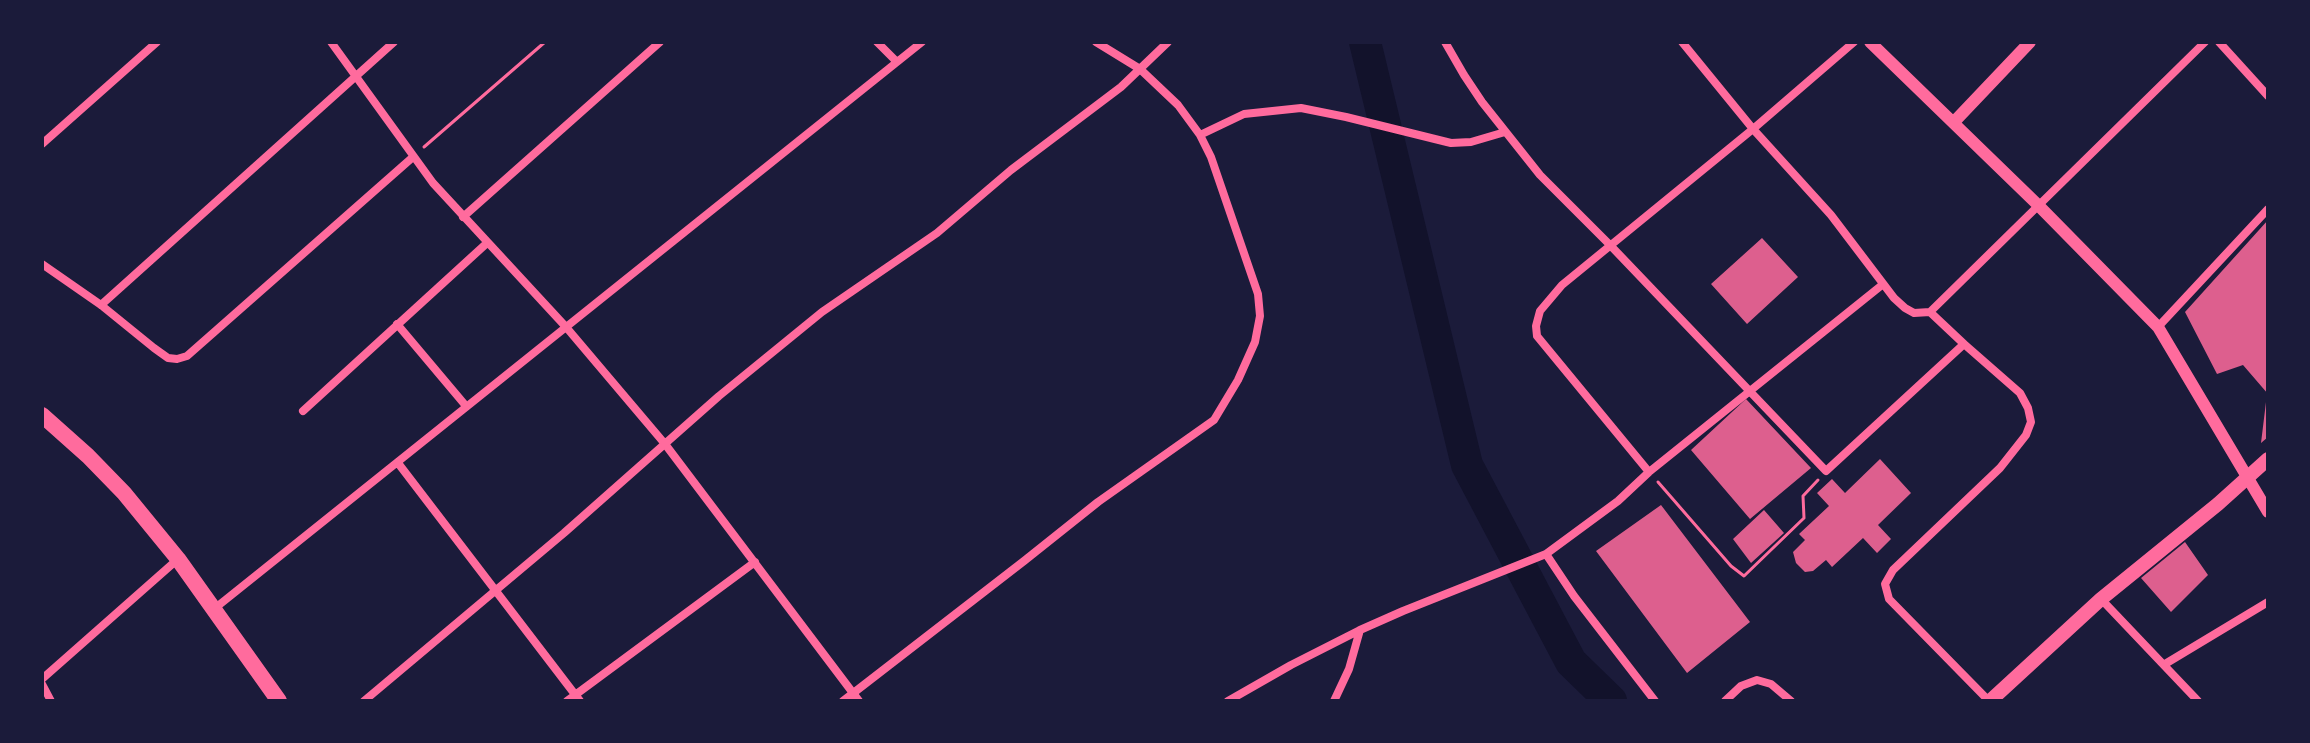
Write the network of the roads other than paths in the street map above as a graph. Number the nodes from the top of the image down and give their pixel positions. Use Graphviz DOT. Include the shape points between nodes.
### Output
graph roads {
  1 [pos="157,42"];
  2 [pos="331,42"];
  3 [pos="394,42"];
  4 [pos="660,42"];
  5 [pos="877,42"];
  6 [pos="922,42"];
  7 [pos="1096,42"];
  8 [pos="1168,42"];
  9 [pos="1445,42"];
  10 [pos="1682,42"];
  11 [pos="1854,42"];
  12 [pos="1870,42"];
  13 [pos="2030,42"];
  14 [pos="2205,42"];
  15 [pos="2219,42"];
  16 [pos="897,62"];
  17 [pos="1140,69"];
  18 [pos="357,75"];
  19 [pos="2268,96"];
  20 [pos="1954,122"];
  21 [pos="1753,129"];
  22 [pos="1505,132"];
  23 [pos="1200,135"];
  24 [pos="42,144"];
  25 [pos="413,157"];
  26 [pos="2038,205"];
  27 [pos="2268,209"];
  28 [pos="463,217"];
  29 [pos="487,243"];
  30 [pos="1610,245"];
  31 [pos="42,264"];
  32 [pos="1882,285"];
  33 [pos="101,305"];
  34 [pos="1930,312"];
  35 [pos="397,324"];
  36 [pos="566,327"];
  37 [pos="2158,327"];
  38 [pos="1964,344"];
  39 [pos="1748,391"];
  40 [pos="466,406"];
  41 [pos="303,411"];
  42 [pos="42,415"];
  43 [pos="665,444"];
  44 [pos="2268,459"];
  45 [pos="398,463"];
  46 [pos="1649,472"];
  47 [pos="2248,477"];
  48 [pos="2268,512"];
  49 [pos="1546,554"];
  50 [pos="178,559"];
  51 [pos="755,562"];
  52 [pos="496,591"];
  53 [pos="2101,599"];
  54 [pos="2268,602"];
  55 [pos="214,609"];
  56 [pos="1360,630"];
  57 [pos="2165,664"];
  58 [pos="42,682"];
  59 [pos="856,697"];
  60 [pos="578,698"];
  61 [pos="51,701"];
  62 [pos="279,701"];
  63 [pos="364,701"];
  64 [pos="567,701"];
  65 [pos="843,701"];
  66 [pos="1228,701"];
  67 [pos="1334,701"];
  68 [pos="1655,701"];
  69 [pos="1725,701"];
  70 [pos="1791,701"];
  71 [pos="1990,701"];
  72 [pos="2198,701"];
  1 -- 24 [label="street"];
  2 -- 18 [label="street"];
  3 -- 18 [label="street"];
  4 -- 28 [label="street"];
  5 -- 16 [label="street"];
  6 -- 16 [label="street"];
  7 -- 17 [label="street"];
  8 -- 17 [label="street"];
  9 -- 22 [label="street"];
  10 -- 21 [label="street"];
  11 -- 21 [label="street"];
  12 -- 20 [label="street"];
  13 -- 20 [label="street"];
  14 -- 26 [label="street"];
  15 -- 19 [label="street"];
  16 -- 36 [label="street"];
  17 -- 23 [label="street"];
  17 -- 43 [label="street" via="937,233 822,312"];
  18 -- 25 [label="street"];
  18 -- 33 [label="street"];
  20 -- 26 [label="street"];
  21 -- 30 [label="street"];
  21 -- 32 [label="street" via="1831,215"];
  22 -- 23 [label="street" via="1451,143 1301,108 1244,114"];
  22 -- 30 [label="street"];
  23 -- 59 [label="street" via="1258,294 1260,316 1255,342 1214,420 1098,502"];
  25 -- 28 [label="street"];
  25 -- 33 [label="street" via="187,356 168,358"];
  26 -- 34 [label="street"];
  26 -- 37 [label="street"];
  27 -- 37 [label="street"];
  28 -- 29 [label="street"];
  29 -- 35 [label="street"];
  29 -- 36 [label="street"];
  30 -- 39 [label="street"];
  30 -- 46 [label="street" via="1551,295 1540,311 1537,336"];
  31 -- 33 [label="street"];
  32 -- 34 [label="street" via="1905,308"];
  32 -- 39 [label="street"];
  34 -- 38 [label="street"];
  35 -- 40 [label="street"];
  35 -- 41 [label="street"];
  36 -- 40 [label="street"];
  36 -- 43 [label="street"];
  37 -- 47 [label="street"];
  38 -- 39 [label="street" via="1826,471"];
  38 -- 71 [label="street" via="2020,393 2031,422 2000,468 1893,570 1885,584 1889,599"];
  39 -- 46 [label="street"];
  40 -- 45 [label="street"];
  42 -- 50 [label="main road" via="124,493"];
  43 -- 51 [label="street"];
  43 -- 52 [label="street"];
  44 -- 47 [label="main road"];
  45 -- 52 [label="street"];
  45 -- 55 [label="street"];
  46 -- 49 [label="street"];
  47 -- 48 [label="street"];
  47 -- 53 [label="main road"];
  49 -- 56 [label="street"];
  49 -- 68 [label="street"];
  50 -- 55 [label="main road"];
  50 -- 58 [label="street"];
  51 -- 59 [label="street"];
  51 -- 60 [label="street"];
  52 -- 60 [label="street"];
  52 -- 63 [label="street"];
  53 -- 57 [label="street"];
  53 -- 71 [label="main road"];
  54 -- 57 [label="street"];
  55 -- 62 [label="main road"];
  56 -- 66 [label="street"];
  56 -- 67 [label="street"];
  57 -- 72 [label="street"];
  58 -- 61 [label="street"];
  59 -- 65 [label="street"];
  60 -- 64 [label="street"];
  69 -- 70 [label="street" via="1757,680"];
}
